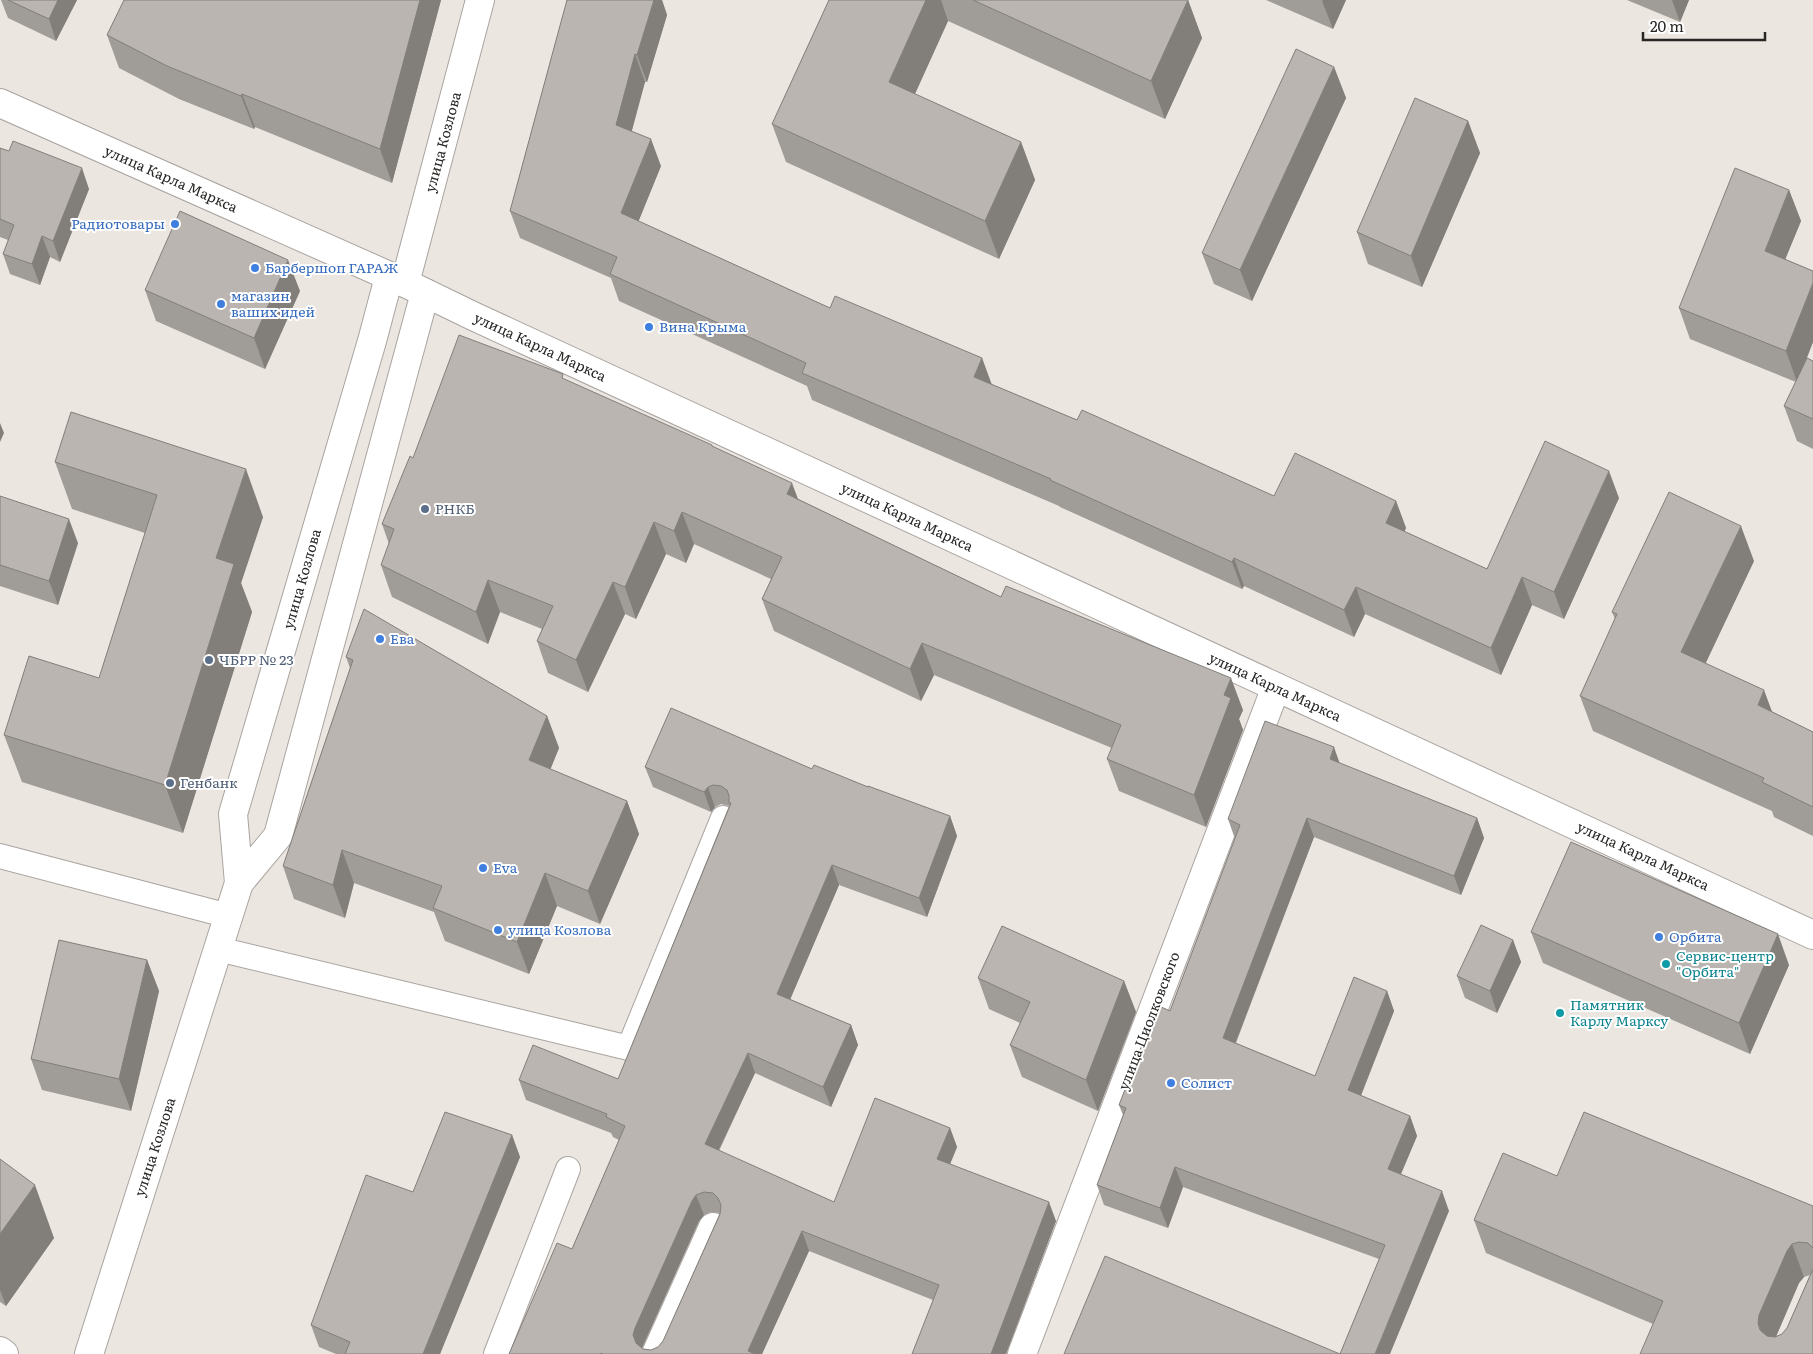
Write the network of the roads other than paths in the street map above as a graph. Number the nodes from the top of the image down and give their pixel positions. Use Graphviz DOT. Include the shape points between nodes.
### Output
graph roads {
  1 [pos="480,0"];
  2 [pos="2,108"];
  3 [pos="407,284"];
  4 [pos="1276,687"];
  5 [pos="723,818"];
  6 [pos="0,856"];
  7 [pos="239,883"];
  8 [pos="229,916"];
  9 [pos="1813,935"];
  10 [pos="218,949"];
  11 [pos="568,1168"];
  12 [pos="713,1227"];
  13 [pos="0,1351"];
  14 [pos="4,1354"];
  15 [pos="89,1354"];
  16 [pos="496,1354"];
  17 [pos="656,1354"];
  18 [pos="1022,1354"];
  1 -- 3 [label="street, улица Козлова"];
  2 -- 3 [label="street, улица Карла Маркса"];
  3 -- 4 [label="street, улица Карла Маркса"];
  3 -- 7 [label="street, улица Козлова" via="278,836"];
  3 -- 7 [label="street, улица Козлова" via="372,341 232,814"];
  4 -- 9 [label="street, улица Карла Маркса"];
  4 -- 18 [label="street, улица Циолковского"];
  5 -- 10 [label="lane" via="628,1048"];
  6 -- 8 [label="lane"];
  7 -- 8 [label="street, улица Козлова"];
  8 -- 10 [label="street, улица Козлова"];
  10 -- 15 [label="street, улица Козлова"];
  11 -- 16 [label="lane"];
  12 -- 17 [label="street"];
  13 -- 14 [label="street"];
}
